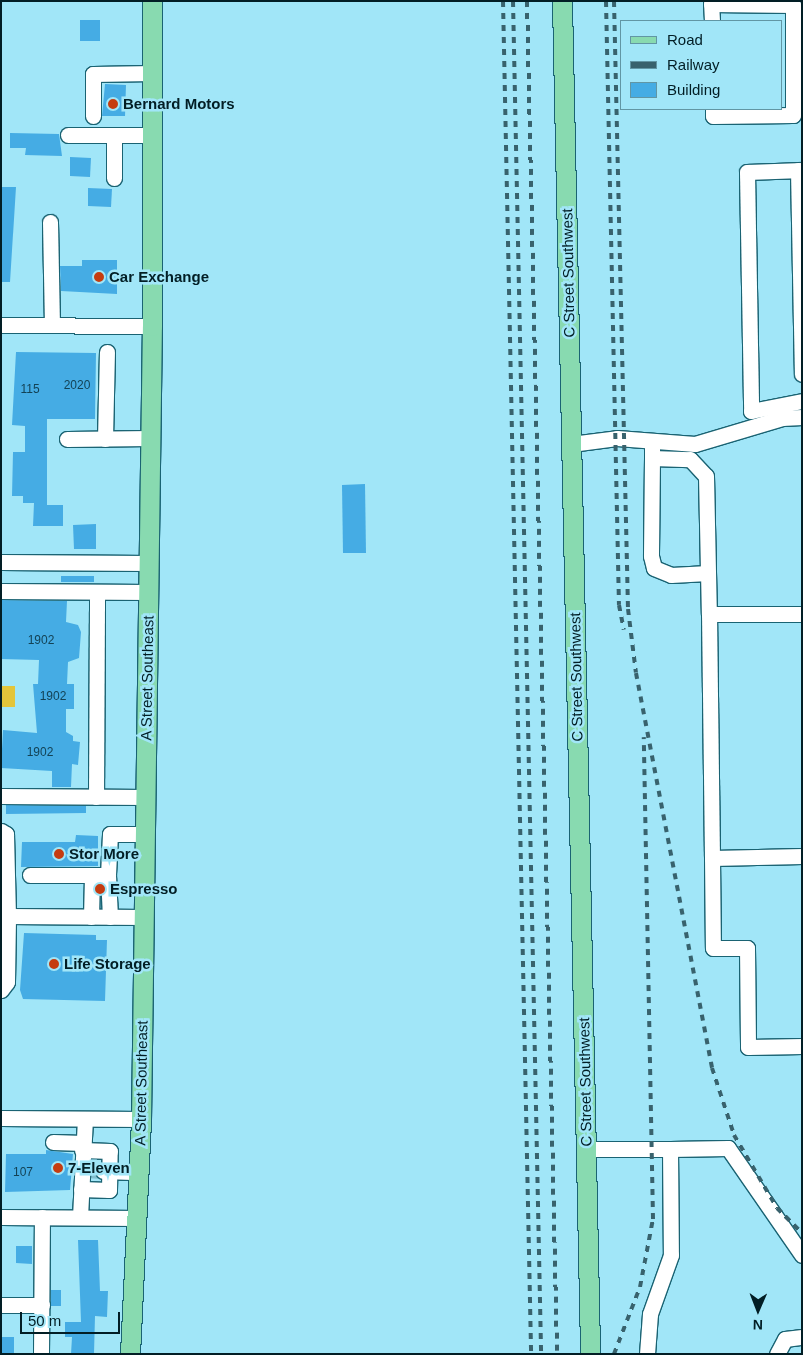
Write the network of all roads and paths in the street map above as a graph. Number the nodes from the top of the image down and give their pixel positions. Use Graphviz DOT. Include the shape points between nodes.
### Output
graph roads {
  1 [pos="152,1"];
  2 [pos="562,1"];
  3 [pos="712,20"];
  4 [pos="153,73"];
  5 [pos="797,102"];
  6 [pos="713,110"];
  7 [pos="93,116"];
  8 [pos="68,135"];
  9 [pos="114,136"];
  10 [pos="152,136"];
  11 [pos="800,170"];
  12 [pos="114,178"];
  13 [pos="50,222"];
  14 [pos="1,325"];
  15 [pos="52,325"];
  16 [pos="152,326"];
  17 [pos="107,352"];
  18 [pos="802,374"];
  19 [pos="802,401"];
  20 [pos="802,417"];
  21 [pos="150,438"];
  22 [pos="67,439"];
  23 [pos="105,439"];
  24 [pos="652,442"];
  25 [pos="571,444"];
  26 [pos="652,458"];
  27 [pos="1,562"];
  28 [pos="148,563"];
  29 [pos="708,573"];
  30 [pos="1,591"];
  31 [pos="97,592"];
  32 [pos="148,592"];
  33 [pos="709,614"];
  34 [pos="802,614"];
  35 [pos="1,796"];
  36 [pos="96,796"];
  37 [pos="145,797"];
  38 [pos="1,831"];
  39 [pos="145,834"];
  40 [pos="802,856"];
  41 [pos="712,858"];
  42 [pos="30,875"];
  43 [pos="92,875"];
  44 [pos="108,875"];
  45 [pos="8,916"];
  46 [pos="91,917"];
  47 [pos="110,917"];
  48 [pos="144,917"];
  49 [pos="1,990"];
  50 [pos="802,1046"];
  51 [pos="1,1118"];
  52 [pos="85,1119"];
  53 [pos="141,1119"];
  54 [pos="53,1142"];
  55 [pos="83,1147"];
  56 [pos="670,1148"];
  57 [pos="586,1149"];
  58 [pos="106,1171"];
  59 [pos="139,1172"];
  60 [pos="81,1189"];
  61 [pos="1,1217"];
  62 [pos="80,1217"];
  63 [pos="42,1218"];
  64 [pos="138,1218"];
  65 [pos="802,1255"];
  66 [pos="1,1304"];
  67 [pos="42,1305"];
  68 [pos="802,1337"];
  69 [pos="41,1354"];
  70 [pos="130,1354"];
  71 [pos="590,1354"];
  72 [pos="647,1354"];
  73 [pos="777,1354"];
  1 -- 4 [label="main road, A Street Southeast"];
  2 -- 25 [label="main road, C Street Southwest"];
  3 -- 5 [label="street" via="711,4 793,5"];
  4 -- 7 [label="street" via="93,74"];
  4 -- 10 [label="main road, A Street Southeast"];
  5 -- 6 [label="street" via="793,115 713,116"];
  8 -- 9 [label="street"];
  9 -- 10 [label="street"];
  9 -- 12 [label="street"];
  10 -- 16 [label="main road, A Street Southeast"];
  11 -- 18 [label="street"];
  11 -- 19 [label="street" via="747,172 751,411"];
  13 -- 15 [label="street"];
  14 -- 15 [label="street"];
  15 -- 16 [label="street"];
  16 -- 21 [label="main road, A Street Southeast"];
  17 -- 23 [label="street"];
  20 -- 24 [label="street" via="782,418 695,444"];
  21 -- 23 [label="street"];
  21 -- 28 [label="main road, A Street Southeast"];
  22 -- 23 [label="street"];
  24 -- 25 [label="street" via="617,438"];
  24 -- 26 [label="street"];
  25 -- 57 [label="main road, C Street Southwest"];
  26 -- 29 [label="street" via="690,459 703,468 707,484"];
  26 -- 29 [label="street" via="651,556 654,568 671,576"];
  27 -- 28 [label="street"];
  28 -- 32 [label="main road, A Street Southeast"];
  29 -- 33 [label="street"];
  30 -- 31 [label="street"];
  31 -- 32 [label="street"];
  31 -- 36 [label="street"];
  32 -- 37 [label="main road, A Street Southeast"];
  33 -- 34 [label="street"];
  33 -- 41 [label="street"];
  35 -- 36 [label="street"];
  36 -- 37 [label="street"];
  37 -- 39 [label="main road, A Street Southeast"];
  38 -- 45 [label="street" via="6,834"];
  39 -- 44 [label="street" via="110,834"];
  39 -- 48 [label="main road, A Street Southeast"];
  40 -- 41 [label="street"];
  41 -- 50 [label="street" via="713,948 747,948 748,1047"];
  42 -- 43 [label="street"];
  43 -- 44 [label="street"];
  43 -- 46 [label="street"];
  44 -- 47 [label="street"];
  45 -- 46 [label="street"];
  45 -- 49 [label="street" via="8,982"];
  46 -- 47 [label="street"];
  47 -- 48 [label="street"];
  48 -- 53 [label="main road, A Street Southeast"];
  51 -- 52 [label="street"];
  52 -- 53 [label="street"];
  52 -- 55 [label="street"];
  53 -- 59 [label="main road, A Street Southeast"];
  54 -- 55 [label="street"];
  55 -- 58 [label="street" via="110,1151"];
  55 -- 60 [label="street"];
  56 -- 57 [label="street"];
  56 -- 65 [label="street" via="728,1148"];
  56 -- 72 [label="street" via="671,1255 650,1314"];
  57 -- 71 [label="main road, C Street Southwest"];
  58 -- 59 [label="street"];
  58 -- 60 [label="street" via="109,1190"];
  59 -- 64 [label="main road, A Street Southeast"];
  60 -- 62 [label="street"];
  61 -- 63 [label="street"];
  62 -- 63 [label="street"];
  62 -- 64 [label="street"];
  63 -- 67 [label="street"];
  64 -- 70 [label="main road, A Street Southeast"];
  66 -- 67 [label="street"];
  67 -- 69 [label="street"];
  68 -- 73 [label="street" via="785,1339"];
}
